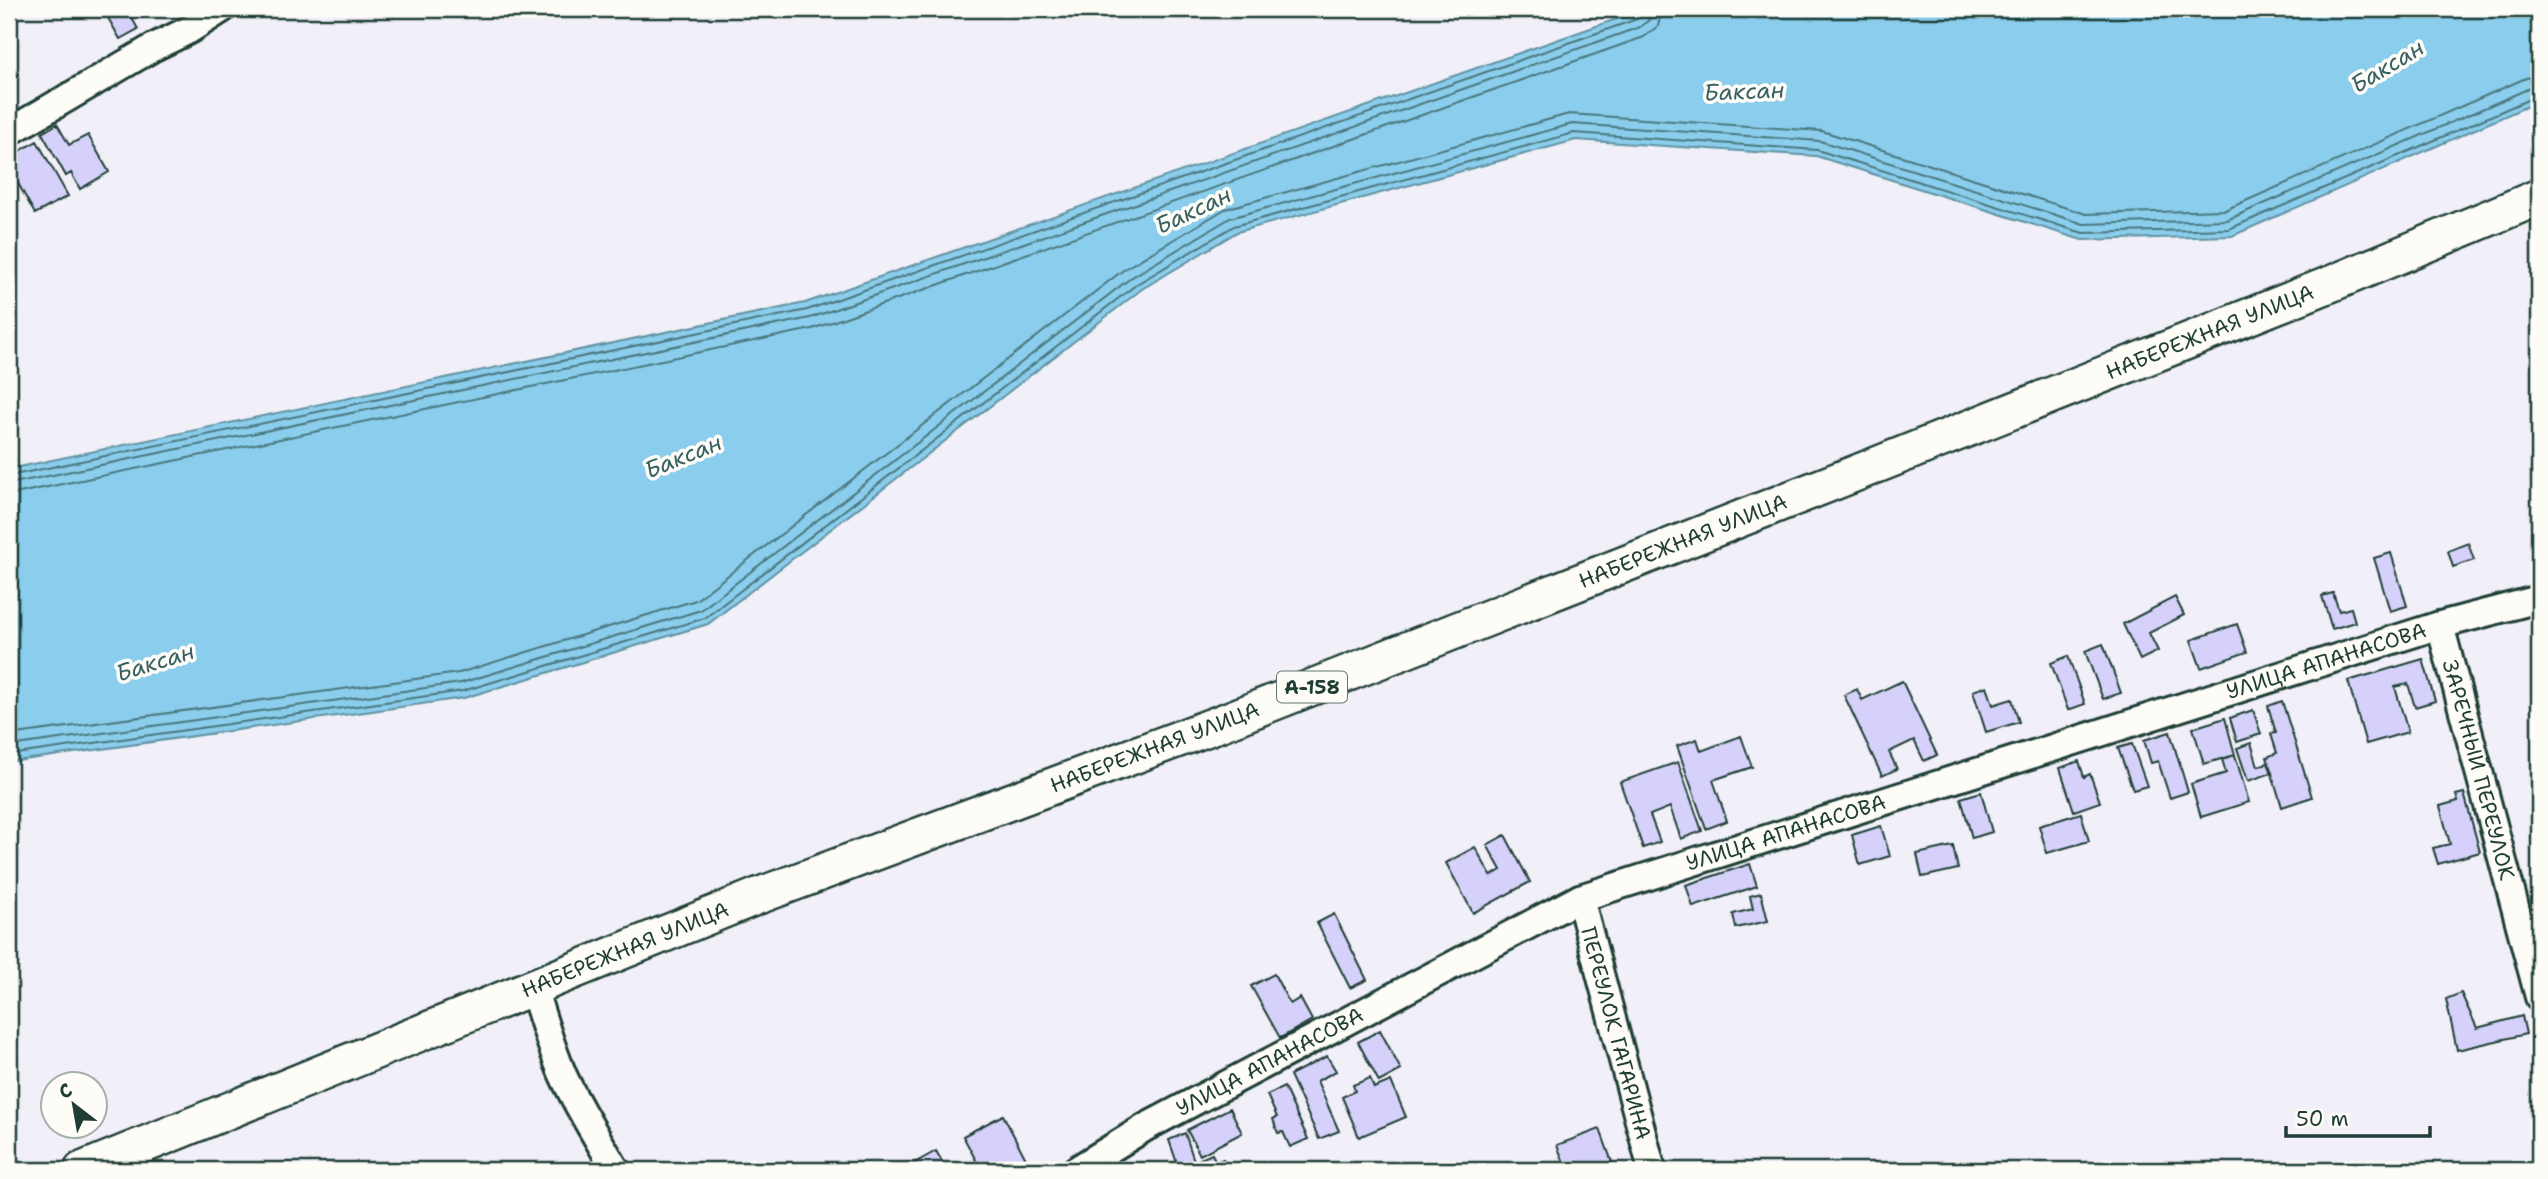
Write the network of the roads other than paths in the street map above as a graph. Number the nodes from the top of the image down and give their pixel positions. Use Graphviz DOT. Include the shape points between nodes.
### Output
graph roads {
  1 [pos="222,9"];
  2 [pos="9,132"];
  3 [pos="2539,197"];
  4 [pos="2539,599"];
  5 [pos="2440,625"];
  6 [pos="1580,898"];
  7 [pos="533,988"];
  8 [pos="2539,998"];
  9 [pos="82,1170"];
  10 [pos="616,1170"];
  11 [pos="1076,1170"];
  12 [pos="1652,1170"];
  1 -- 2 [label="street"];
  3 -- 7 [label="main road, НАБЕРЕЖНАЯ УЛИЦА / А-158" via="1777,504 1221,723 758,896"];
  4 -- 5 [label="street, УЛИЦА АПАНАСОВА"];
  5 -- 6 [label="street, УЛИЦА АПАНАСОВА"];
  5 -- 8 [label="street, ЗАРЕЧНЫЙ ПЕРЕУЛОК"];
  6 -- 11 [label="street, УЛИЦА АПАНАСОВА" via="1146,1127"];
  6 -- 12 [label="street, ПЕРЕУЛОК ГАГАРИНА"];
  7 -- 9 [label="main road, НАБЕРЕЖНАЯ УЛИЦА / А-158"];
  7 -- 10 [label="street" via="563,1075"];
}
